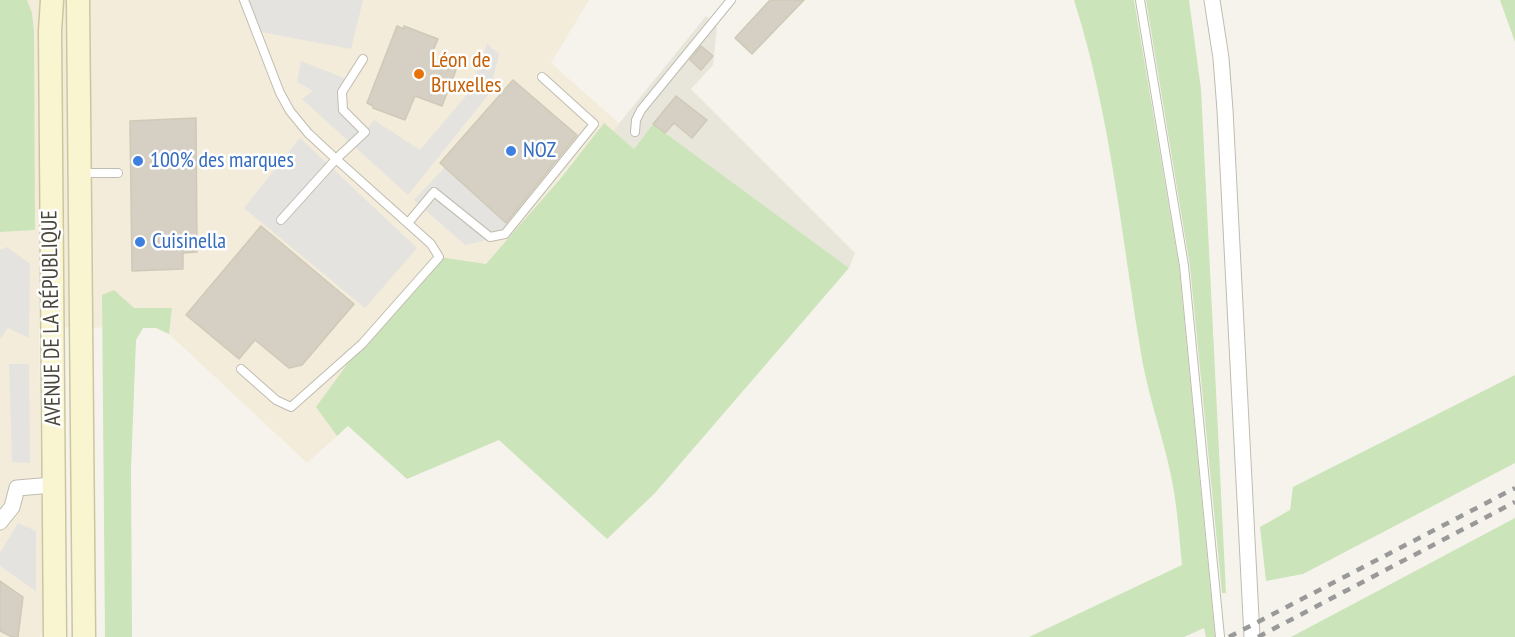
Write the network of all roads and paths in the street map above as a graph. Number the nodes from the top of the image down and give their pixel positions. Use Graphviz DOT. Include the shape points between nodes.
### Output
graph roads {
  1 [pos="39,0"];
  2 [pos="52,0"];
  3 [pos="78,0"];
  4 [pos="244,0"];
  5 [pos="731,0"];
  6 [pos="1140,0"];
  7 [pos="1212,0"];
  8 [pos="50,31"];
  9 [pos="363,59"];
  10 [pos="542,77"];
  11 [pos="635,132"];
  12 [pos="336,159"];
  13 [pos="80,173"];
  14 [pos="118,173"];
  15 [pos="281,220"];
  16 [pos="408,223"];
  17 [pos="241,369"];
  18 [pos="53,485"];
  19 [pos="0,522"];
  20 [pos="55,637"];
  21 [pos="84,637"];
  22 [pos="1221,637"];
  23 [pos="1252,637"];
  1 -- 8 [label="main road"];
  2 -- 8 [label="main road, AVENUE DE LA RÉPUBLIQUE"];
  3 -- 13 [label="main road, AVENUE DE LA RÉPUBLIQUE"];
  4 -- 12 [label="lane" via="290,111"];
  5 -- 11 [label="lane" via="641,110"];
  6 -- 22 [label="lane" via="1184,266"];
  7 -- 23 [label="street" via="1225,110"];
  8 -- 18 [label="main road, AVENUE DE LA RÉPUBLIQUE"];
  9 -- 12 [label="lane" via="342,92 343,110 365,132"];
  10 -- 16 [label="lane" via="594,124 506,234 490,237 434,192"];
  12 -- 15 [label="lane"];
  12 -- 16 [label="lane"];
  13 -- 14 [label="lane"];
  13 -- 21 [label="main road, AVENUE DE LA RÉPUBLIQUE"];
  16 -- 17 [label="lane" via="439,256 362,344 291,407 276,400"];
  18 -- 19 [label="street" via="17,488 12,507"];
  18 -- 20 [label="main road, AVENUE DE LA RÉPUBLIQUE"];
}
